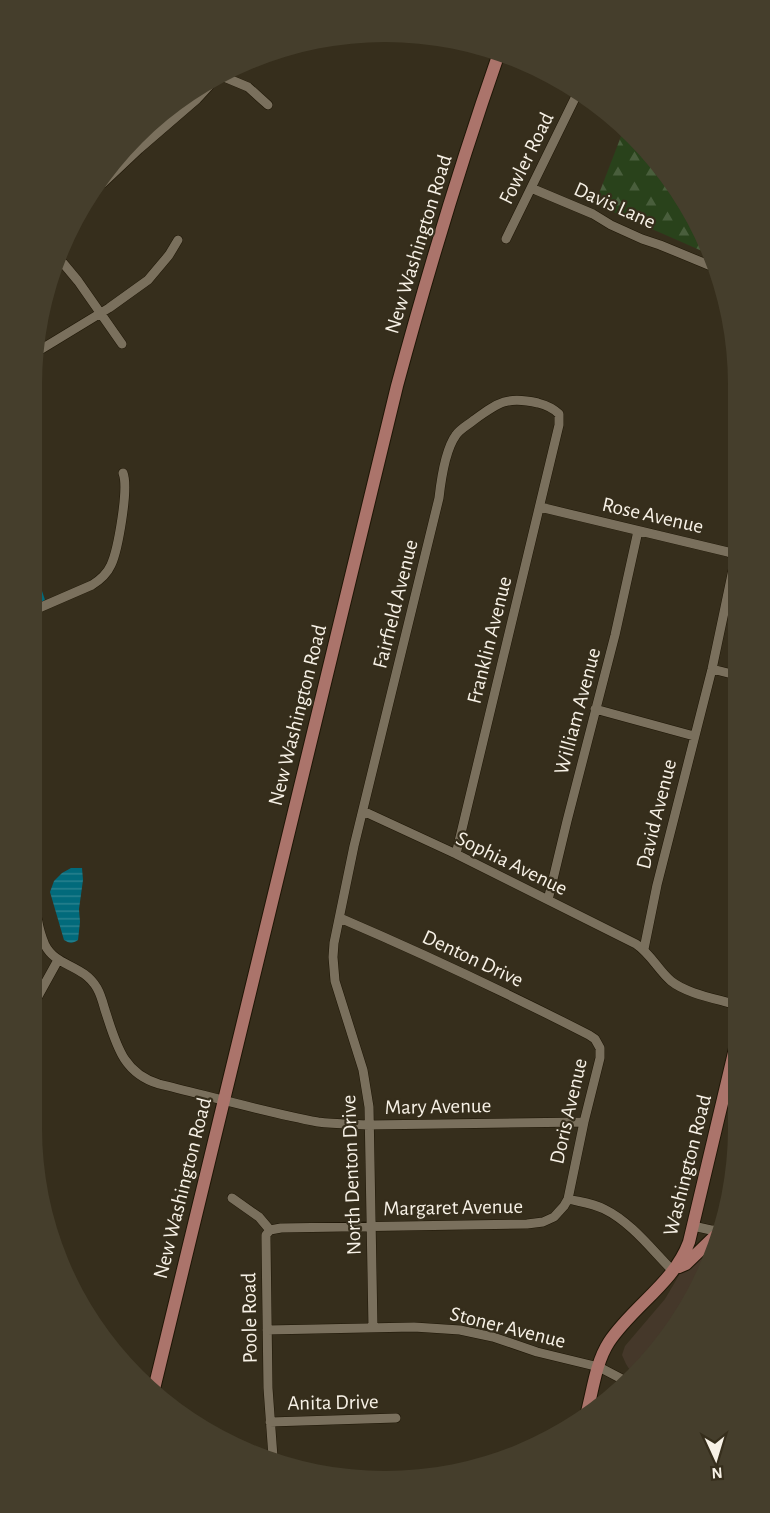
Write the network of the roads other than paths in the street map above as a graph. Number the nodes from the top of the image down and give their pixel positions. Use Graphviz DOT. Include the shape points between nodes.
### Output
graph roads {
  1 [pos="496,61"];
  2 [pos="230,79"];
  3 [pos="199,97"];
  4 [pos="575,99"];
  5 [pos="268,105"];
  6 [pos="120,167"];
  7 [pos="531,188"];
  8 [pos="506,239"];
  9 [pos="178,240"];
  10 [pos="64,264"];
  11 [pos="706,264"];
  12 [pos="100,313"];
  13 [pos="122,344"];
  14 [pos="44,347"];
  15 [pos="558,435"];
  16 [pos="123,473"];
  17 [pos="540,507"];
  18 [pos="638,531"];
  19 [pos="728,553"];
  20 [pos="728,597"];
  21 [pos="42,607"];
  22 [pos="712,669"];
  23 [pos="728,673"];
  24 [pos="595,709"];
  25 [pos="694,736"];
  26 [pos="363,811"];
  27 [pos="456,854"];
  28 [pos="548,900"];
  29 [pos="339,918"];
  30 [pos="42,938"];
  31 [pos="644,949"];
  32 [pos="58,960"];
  33 [pos="42,989"];
  34 [pos="728,1003"];
  35 [pos="588,1035"];
  36 [pos="728,1078"];
  37 [pos="224,1100"];
  38 [pos="584,1122"];
  39 [pos="369,1125"];
  40 [pos="232,1198"];
  41 [pos="568,1199"];
  42 [pos="693,1226"];
  43 [pos="371,1227"];
  44 [pos="270,1230"];
  45 [pos="712,1230"];
  46 [pos="708,1242"];
  47 [pos="673,1271"];
  48 [pos="373,1328"];
  49 [pos="267,1330"];
  50 [pos="599,1367"];
  51 [pos="620,1378"];
  52 [pos="155,1383"];
  53 [pos="589,1403"];
  54 [pos="396,1418"];
  55 [pos="270,1422"];
  56 [pos="273,1452"];
  1 -- 37 [label="main road, New Washington Road" via="441,229 397,386"];
  2 -- 5 [label="street" via="248,87"];
  3 -- 6 [label="street"];
  4 -- 7 [label="street, Fowler Road"];
  7 -- 8 [label="street, Fowler Road"];
  7 -- 11 [label="street, Davis Lane"];
  9 -- 12 [label="street" via="148,280"];
  10 -- 12 [label="street"];
  12 -- 13 [label="street"];
  12 -- 14 [label="street"];
  15 -- 17 [label="street, Franklin Avenue"];
  15 -- 26 [label="street, Fairfield Avenue" via="560,418 556,410 515,399 486,411 461,429 452,441"];
  16 -- 21 [label="street" via="123,507 114,559 107,572 92,585"];
  17 -- 18 [label="street, Rose Avenue"];
  17 -- 27 [label="street, Franklin Avenue"];
  18 -- 19 [label="street, Rose Avenue"];
  18 -- 24 [label="street, William Avenue"];
  20 -- 22 [label="street, David Avenue"];
  22 -- 23 [label="street"];
  22 -- 25 [label="street, David Avenue"];
  24 -- 25 [label="street"];
  24 -- 28 [label="street, William Avenue"];
  25 -- 31 [label="street, David Avenue"];
  26 -- 27 [label="street, Sophia Avenue"];
  26 -- 29 [label="street, Fairfield Avenue"];
  27 -- 28 [label="street, Sophia Avenue"];
  28 -- 31 [label="street, Sophia Avenue"];
  29 -- 35 [label="street, Denton Drive" via="406,946"];
  29 -- 39 [label="street, North Denton Drive" via="333,970 363,1070"];
  30 -- 32 [label="street"];
  31 -- 34 [label="street" via="678,986"];
  32 -- 33 [label="street"];
  32 -- 37 [label="street" via="77,969 99,990 121,1054 138,1074 159,1084"];
  35 -- 38 [label="street, Doris Avenue" via="600,1048 600,1058"];
  36 -- 42 [label="main road, Washington Road"];
  37 -- 39 [label="street, Mary Avenue" via="320,1122"];
  37 -- 52 [label="main road, New Washington Road"];
  38 -- 39 [label="street, Mary Avenue"];
  38 -- 41 [label="street, Doris Avenue"];
  39 -- 43 [label="street, North Denton Drive"];
  40 -- 44 [label="street"];
  41 -- 43 [label="street, Margaret Avenue" via="554,1217 537,1223"];
  41 -- 47 [label="street" via="612,1213"];
  42 -- 45 [label="street"];
  42 -- 47 [label="main road, Washington Road" via="686,1252"];
  43 -- 44 [label="street, Margaret Avenue"];
  43 -- 48 [label="street, North Denton Drive"];
  44 -- 49 [label="street, Poole Road" via="266,1234"];
  46 -- 47 [label="main road"];
  47 -- 50 [label="main road, Washington Road" via="614,1336"];
  48 -- 49 [label="street, Stoner Avenue"];
  48 -- 50 [label="street, Stoner Avenue" via="460,1330"];
  49 -- 55 [label="street, Poole Road"];
  50 -- 51 [label="street, Stoner Avenue"];
  50 -- 53 [label="main road, Washington Road"];
  54 -- 55 [label="street, Anita Drive"];
  55 -- 56 [label="street, Poole Road"];
}
